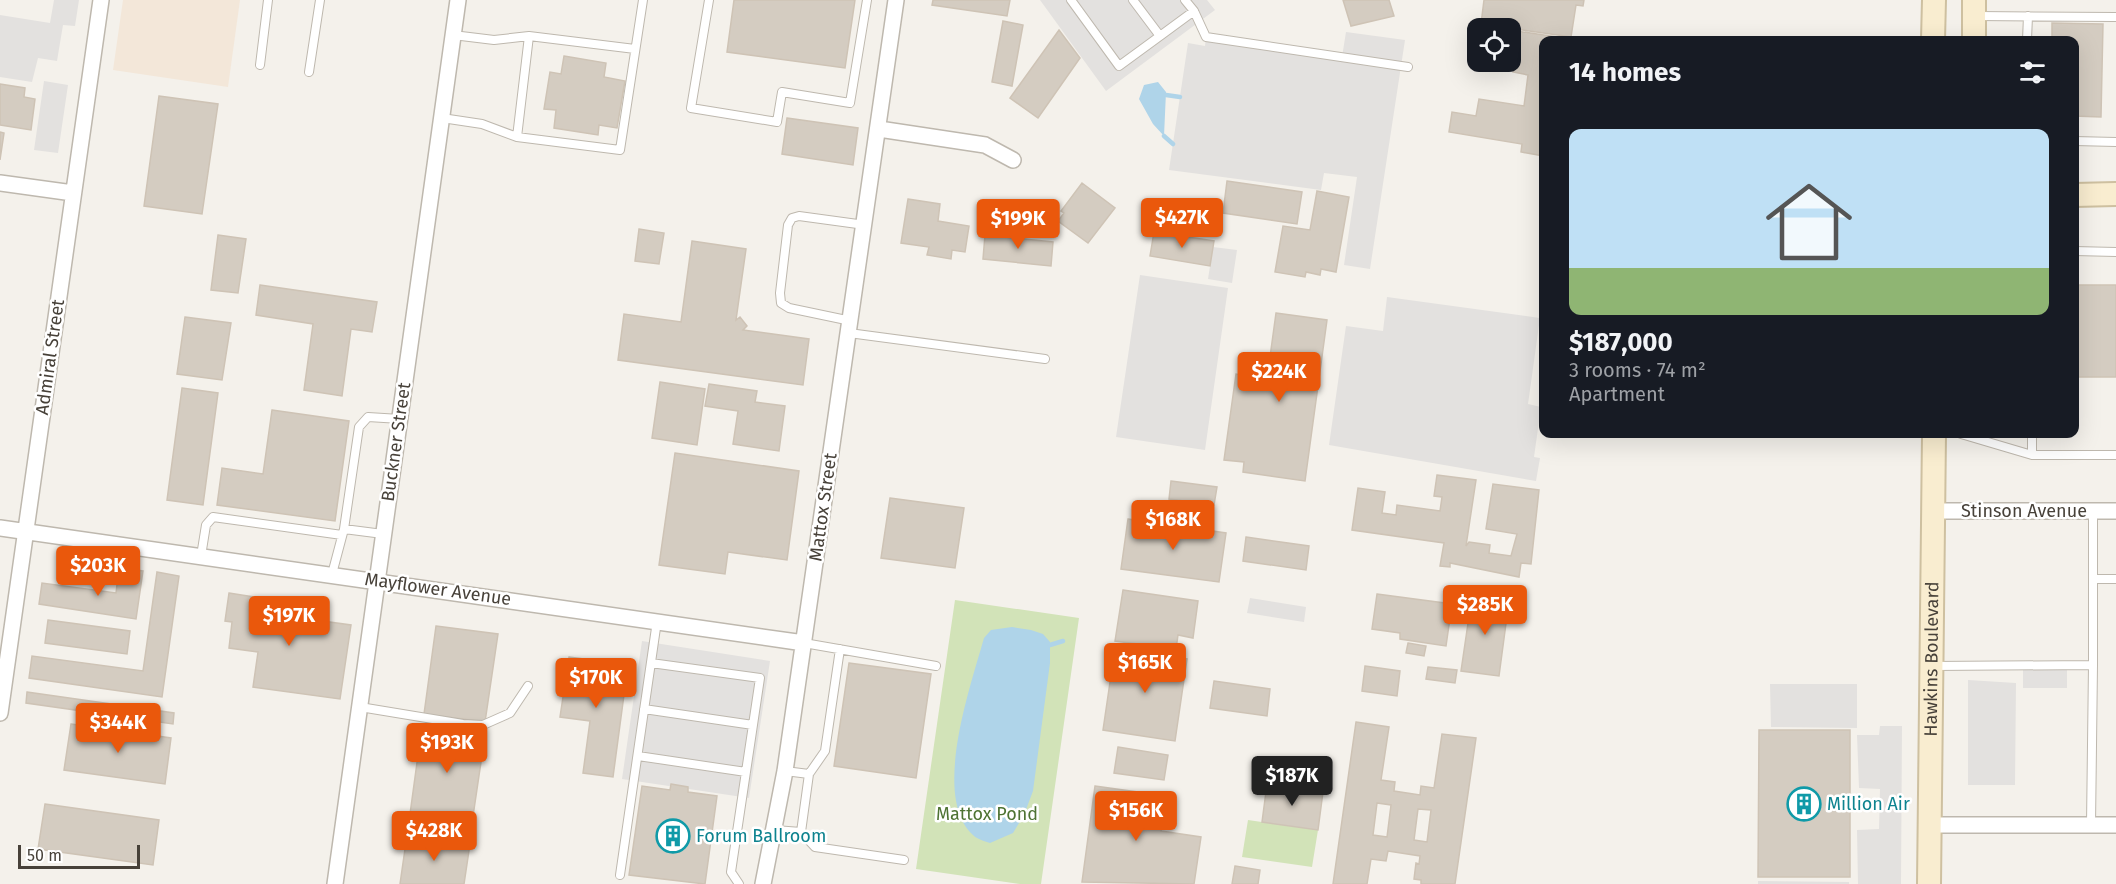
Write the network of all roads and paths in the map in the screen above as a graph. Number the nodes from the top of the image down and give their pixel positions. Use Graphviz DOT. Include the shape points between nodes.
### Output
graph roads {
  1 [pos="101,0"];
  2 [pos="268,0"];
  3 [pos="320,0"];
  4 [pos="458,0"];
  5 [pos="643,0"];
  6 [pos="709,0"];
  7 [pos="867,0"];
  8 [pos="896,0"];
  9 [pos="1071,0"];
  10 [pos="1133,0"];
  11 [pos="1185,0"];
  12 [pos="1934,0"];
  13 [pos="1974,8"];
  14 [pos="1194,12"];
  15 [pos="2028,16"];
  16 [pos="2116,17"];
  17 [pos="453,34"];
  18 [pos="529,36"];
  19 [pos="1160,36"];
  20 [pos="1933,36"];
  21 [pos="1974,36"];
  22 [pos="2027,36"];
  23 [pos="635,49"];
  24 [pos="260,65"];
  25 [pos="1408,67"];
  26 [pos="309,72"];
  27 [pos="442,118"];
  28 [pos="879,129"];
  29 [pos="517,136"];
  30 [pos="2079,141"];
  31 [pos="2116,142"];
  32 [pos="1013,160"];
  33 [pos="0,183"];
  34 [pos="74,194"];
  35 [pos="2116,194"];
  36 [pos="2079,195"];
  37 [pos="864,225"];
  38 [pos="2079,251"];
  39 [pos="2116,252"];
  40 [pos="850,327"];
  41 [pos="1045,359"];
  42 [pos="400,419"];
  43 [pos="1934,438"];
  44 [pos="1975,438"];
  45 [pos="2032,438"];
  46 [pos="2032,455"];
  47 [pos="2116,455"];
  48 [pos="1933,511"];
  49 [pos="2093,511"];
  50 [pos="2116,511"];
  51 [pos="0,528"];
  52 [pos="26,532"];
  53 [pos="343,532"];
  54 [pos="384,534"];
  55 [pos="201,556"];
  56 [pos="332,574"];
  57 [pos="2093,579"];
  58 [pos="2116,579"];
  59 [pos="377,581"];
  60 [pos="657,620"];
  61 [pos="804,643"];
  62 [pos="840,649"];
  63 [pos="651,663"];
  64 [pos="2093,665"];
  65 [pos="936,666"];
  66 [pos="1931,666"];
  67 [pos="528,686"];
  68 [pos="360,707"];
  69 [pos="644,709"];
  70 [pos="0,713"];
  71 [pos="753,725"];
  72 [pos="638,756"];
  73 [pos="785,771"];
  74 [pos="746,772"];
  75 [pos="809,774"];
  76 [pos="1930,825"];
  77 [pos="2091,825"];
  78 [pos="2116,825"];
  79 [pos="775,830"];
  80 [pos="801,832"];
  81 [pos="904,860"];
  82 [pos="620,875"];
  83 [pos="335,884"];
  84 [pos="739,884"];
  85 [pos="763,884"];
  86 [pos="1929,884"];
  1 -- 34 [label="street, Admiral Street"];
  2 -- 24 [label="lane"];
  3 -- 26 [label="lane"];
  4 -- 17 [label="street, Buckner Street"];
  5 -- 23 [label="lane"];
  6 -- 7 [label="lane" via="691,108 777,122 782,92 850,104"];
  8 -- 28 [label="street, Mattox Street"];
  9 -- 19 [label="lane" via="1119,66"];
  10 -- 19 [label="lane"];
  11 -- 14 [label="lane"];
  12 -- 20 [label="street"];
  13 -- 15 [label="lane"];
  13 -- 21 [label="street"];
  14 -- 19 [label="lane"];
  14 -- 25 [label="lane" via="1206,37"];
  15 -- 16 [label="lane"];
  15 -- 22 [label="lane"];
  17 -- 18 [label="lane" via="494,40"];
  17 -- 27 [label="street, Buckner Street"];
  18 -- 23 [label="lane"];
  18 -- 29 [label="lane"];
  23 -- 29 [label="lane" via="620,150"];
  27 -- 29 [label="lane" via="482,124"];
  27 -- 42 [label="street, Buckner Street"];
  28 -- 32 [label="street" via="985,146"];
  28 -- 37 [label="street, Mattox Street"];
  30 -- 31 [label="lane"];
  33 -- 34 [label="street"];
  34 -- 52 [label="street, Admiral Street"];
  35 -- 36 [label="street"];
  37 -- 40 [label="street, Mattox Street"];
  37 -- 40 [label="lane" via="799,216 792,218 789,225 781,303"];
  38 -- 39 [label="lane"];
  40 -- 41 [label="lane"];
  40 -- 61 [label="street, Mattox Street"];
  42 -- 53 [label="lane" via="368,417 359,427"];
  42 -- 54 [label="street, Buckner Street"];
  43 -- 48 [label="street, Hawkins Boulevard"];
  44 -- 46 [label="lane"];
  45 -- 46 [label="lane"];
  46 -- 47 [label="lane"];
  48 -- 49 [label="street, Stinson Avenue"];
  48 -- 66 [label="street, Hawkins Boulevard"];
  49 -- 50 [label="street, Stinson Avenue"];
  49 -- 57 [label="lane"];
  51 -- 52 [label="street, Mayflower Avenue"];
  52 -- 55 [label="street, Mayflower Avenue"];
  52 -- 70 [label="street, Admiral Street"];
  53 -- 54 [label="lane"];
  53 -- 55 [label="lane" via="213,517 206,525"];
  53 -- 56 [label="lane"];
  54 -- 59 [label="street, Buckner Street"];
  55 -- 56 [label="street, Mayflower Avenue"];
  56 -- 59 [label="street, Mayflower Avenue"];
  57 -- 58 [label="lane"];
  57 -- 64 [label="lane"];
  59 -- 60 [label="street, Mayflower Avenue"];
  59 -- 68 [label="street, Buckner Street"];
  60 -- 61 [label="street, Mayflower Avenue"];
  60 -- 63 [label="lane"];
  61 -- 62 [label="lane"];
  61 -- 73 [label="street, Mattox Street"];
  62 -- 65 [label="lane"];
  62 -- 75 [label="lane" via="825,751"];
  63 -- 69 [label="lane"];
  63 -- 71 [label="lane" via="760,678"];
  64 -- 66 [label="lane"];
  64 -- 77 [label="lane"];
  66 -- 76 [label="street, Hawkins Boulevard"];
  67 -- 68 [label="lane" via="510,713 483,725"];
  68 -- 83 [label="street, Buckner Street"];
  69 -- 71 [label="lane"];
  69 -- 72 [label="lane"];
  71 -- 74 [label="lane"];
  72 -- 74 [label="lane"];
  72 -- 82 [label="lane"];
  73 -- 75 [label="lane"];
  73 -- 79 [label="street, Mattox Street"];
  74 -- 84 [label="lane" via="731,872"];
  75 -- 80 [label="lane"];
  76 -- 77 [label="street"];
  76 -- 86 [label="street, Hawkins Boulevard"];
  77 -- 78 [label="street"];
  79 -- 80 [label="lane"];
  79 -- 85 [label="street, Mattox Street"];
  80 -- 81 [label="lane" via="815,847"];
}
